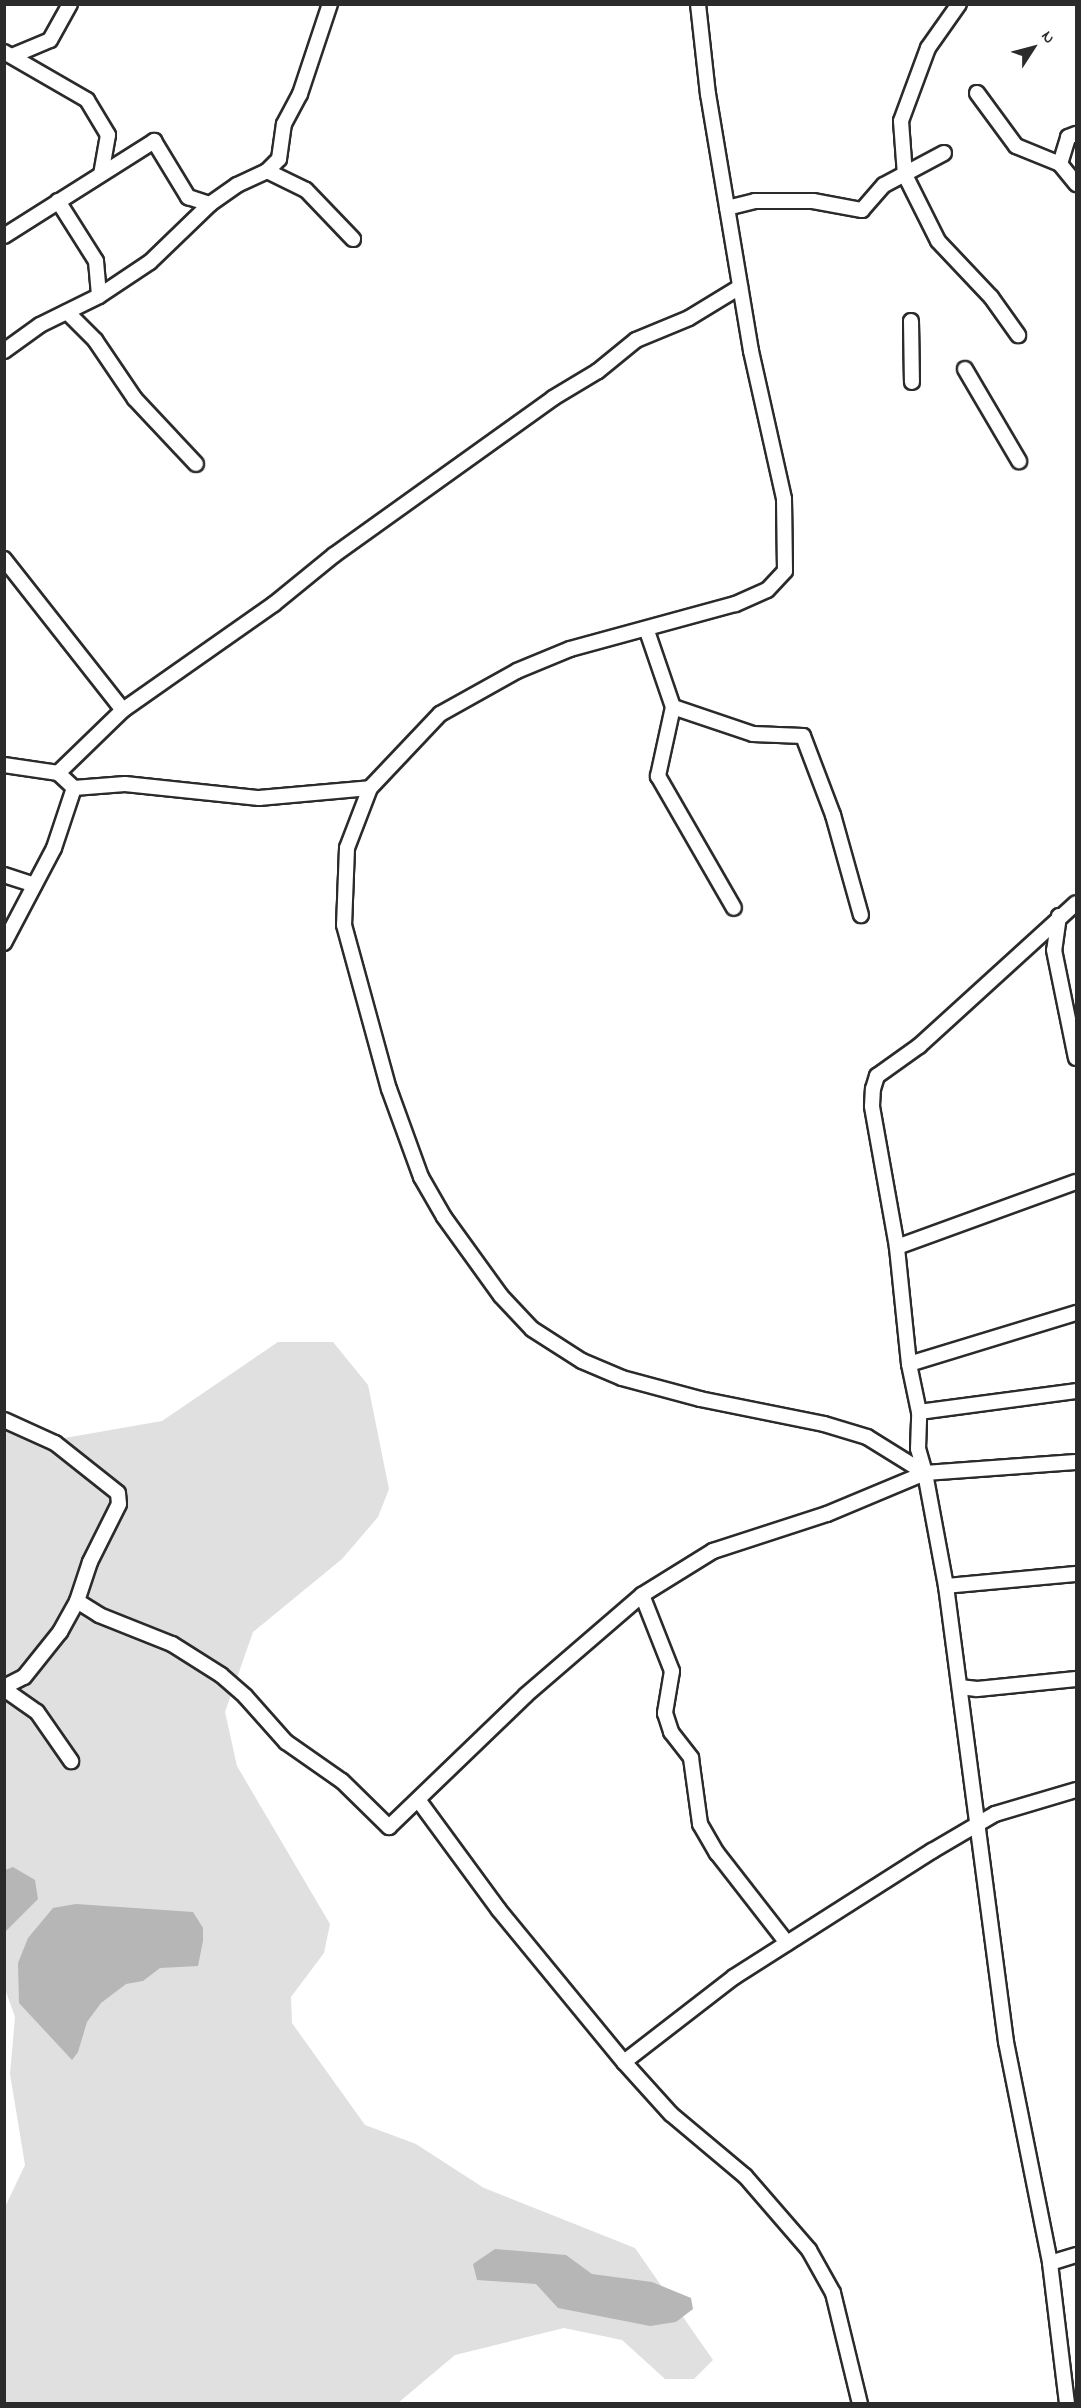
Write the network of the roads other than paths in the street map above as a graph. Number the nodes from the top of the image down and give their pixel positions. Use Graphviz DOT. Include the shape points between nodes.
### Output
graph roads {
  1 [pos="70,4"];
  2 [pos="330,4"];
  3 [pos="698,4"];
  4 [pos="959,4"];
  5 [pos="8,54"];
  6 [pos="977,93"];
  7 [pos="1077,134"];
  8 [pos="944,153"];
  9 [pos="1060,164"];
  10 [pos="267,171"];
  11 [pos="101,172"];
  12 [pos="905,175"];
  13 [pos="1077,184"];
  14 [pos="58,201"];
  15 [pos="210,204"];
  16 [pos="727,208"];
  17 [pos="4,236"];
  18 [pos="352,239"];
  19 [pos="740,287"];
  20 [pos="99,296"];
  21 [pos="67,312"];
  22 [pos="911,321"];
  23 [pos="1018,335"];
  24 [pos="4,351"];
  25 [pos="965,369"];
  26 [pos="912,382"];
  27 [pos="1019,461"];
  28 [pos="196,464"];
  29 [pos="4,559"];
  30 [pos="646,631"];
  31 [pos="673,707"];
  32 [pos="123,710"];
  33 [pos="4,765"];
  34 [pos="58,773"];
  35 [pos="74,788"];
  36 [pos="370,788"];
  37 [pos="4,875"];
  38 [pos="33,885"];
  39 [pos="1077,903"];
  40 [pos="734,908"];
  41 [pos="861,915"];
  42 [pos="1059,916"];
  43 [pos="4,943"];
  44 [pos="1077,1058"];
  45 [pos="1077,1182"];
  46 [pos="897,1246"];
  47 [pos="1077,1313"];
  48 [pos="909,1364"];
  49 [pos="1077,1391"];
  50 [pos="919,1412"];
  51 [pos="4,1420"];
  52 [pos="1077,1462"];
  53 [pos="924,1473"];
  54 [pos="1077,1574"];
  55 [pos="946,1586"];
  56 [pos="642,1594"];
  57 [pos="77,1601"];
  58 [pos="1077,1679"];
  59 [pos="960,1687"];
  60 [pos="4,1688"];
  61 [pos="71,1761"];
  62 [pos="1077,1790"];
  63 [pos="419,1801"];
  64 [pos="978,1826"];
  65 [pos="787,1942"];
  66 [pos="624,2062"];
  67 [pos="1077,2255"];
  68 [pos="1050,2264"];
  69 [pos="860,2403"];
  70 [pos="1067,2403"];
  1 -- 5 [label="street" via="50,40"];
  2 -- 10 [label="street" via="300,94 284,124 279,159"];
  3 -- 16 [label="street"];
  4 -- 12 [label="street" via="928,48 901,121"];
  5 -- 11 [label="street" via="87,100 108,135"];
  6 -- 9 [label="street" via="1016,146"];
  7 -- 9 [label="street" via="1068,137"];
  8 -- 12 [label="street"];
  9 -- 13 [label="street"];
  10 -- 15 [label="street"];
  10 -- 18 [label="street" via="306,190"];
  11 -- 14 [label="street"];
  11 -- 15 [label="street" via="154,141 188,196"];
  12 -- 16 [label="street" via="884,185 862,210 790,201 755,201"];
  12 -- 23 [label="street" via="938,241 991,297"];
  14 -- 17 [label="street"];
  14 -- 20 [label="street" via="96,261"];
  15 -- 20 [label="street" via="150,262"];
  16 -- 19 [label="street"];
  19 -- 30 [label="street" via="784,499 785,571 767,590 735,604"];
  19 -- 32 [label="street" via="689,318 636,340"];
  20 -- 21 [label="street"];
  21 -- 24 [label="street"];
  21 -- 28 [label="street" via="95,340 135,399"];
  22 -- 26 [label="street"];
  25 -- 27 [label="street"];
  29 -- 32 [label="street"];
  30 -- 31 [label="street"];
  30 -- 36 [label="street" via="570,650 517,671 440,714"];
  31 -- 40 [label="street" via="658,776"];
  31 -- 41 [label="street" via="753,734 803,736 833,815"];
  32 -- 34 [label="street"];
  33 -- 34 [label="street"];
  34 -- 35 [label="street"];
  35 -- 36 [label="street" via="125,784 260,798"];
  35 -- 38 [label="street" via="54,848"];
  36 -- 53 [label="street" via="347,848 344,925 389,1089 421,1178 501,1296 532,1329 555,1345 621,1378 867,1437"];
  37 -- 38 [label="street"];
  38 -- 43 [label="street"];
  39 -- 42 [label="street"];
  42 -- 44 [label="street" via="1054,950"];
  42 -- 46 [label="street" via="919,1046 878,1076 872,1106"];
  45 -- 46 [label="street"];
  46 -- 48 [label="street"];
  47 -- 48 [label="street"];
  48 -- 50 [label="street"];
  49 -- 50 [label="street"];
  50 -- 53 [label="street" via="918,1449"];
  51 -- 57 [label="street" via="55,1443 118,1493 115,1515 90,1562"];
  52 -- 53 [label="street"];
  53 -- 55 [label="street"];
  53 -- 56 [label="street" via="827,1514 713,1551"];
  54 -- 55 [label="street"];
  55 -- 59 [label="street"];
  56 -- 63 [label="street" via="526,1695"];
  56 -- 65 [label="street" via="672,1671 665,1713 671,1732 691,1758 700,1824 717,1853"];
  57 -- 60 [label="street" via="60,1632 24,1677"];
  57 -- 63 [label="street" via="99,1615 172,1644 221,1676 245,1696 286,1742 351,1789 389,1827"];
  58 -- 59 [label="street" via="977,1689"];
  59 -- 64 [label="street"];
  60 -- 61 [label="street" via="37,1713"];
  62 -- 64 [label="street" via="1035,1799 995,1814"];
  63 -- 66 [label="street" via="499,1910"];
  64 -- 65 [label="street"];
  64 -- 68 [label="street" via="1006,2042"];
  65 -- 66 [label="street" via="734,1977"];
  66 -- 69 [label="street" via="671,2114 746,2176 808,2250 833,2293"];
  67 -- 68 [label="street"];
  68 -- 70 [label="street"];
}
